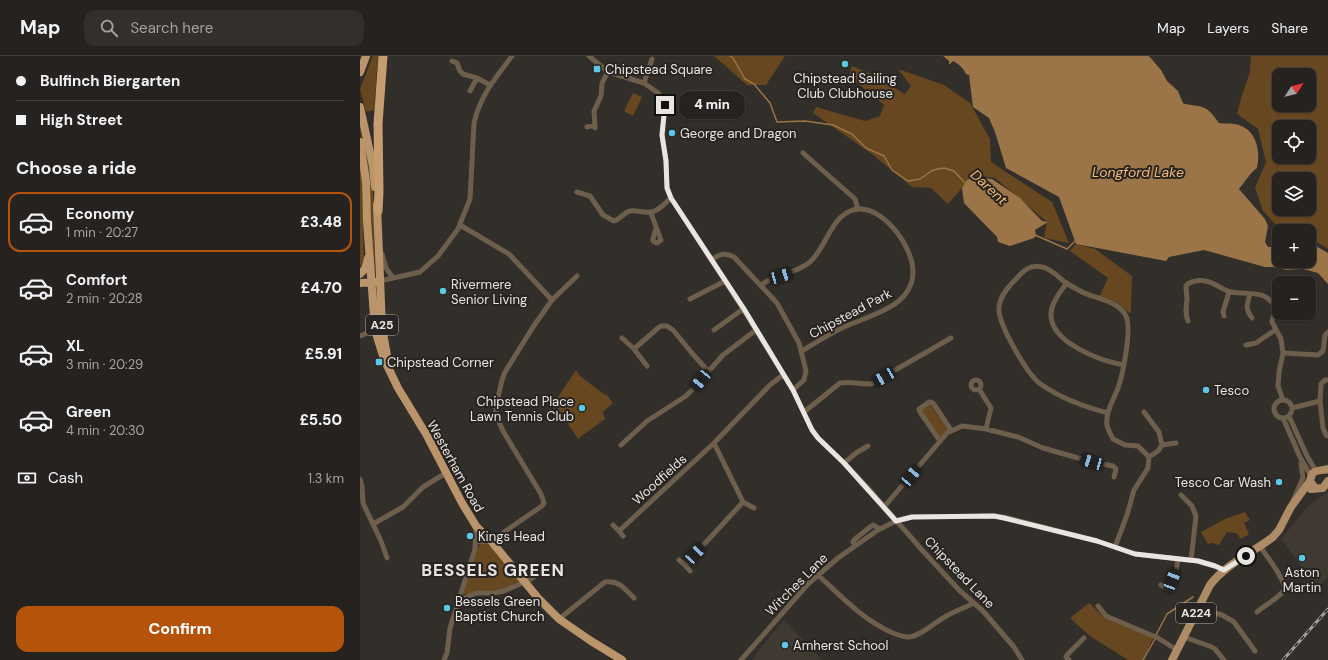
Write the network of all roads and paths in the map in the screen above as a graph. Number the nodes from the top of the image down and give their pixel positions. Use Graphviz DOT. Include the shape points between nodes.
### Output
graph roads {
  1 [pos="366,56"];
  2 [pos="383,56"];
  3 [pos="512,56"];
  4 [pos="590,56"];
  5 [pos="652,59"];
  6 [pos="452,61"];
  7 [pos="360,72"];
  8 [pos="608,72"];
  9 [pos="478,78"];
  10 [pos="644,83"];
  11 [pos="490,84"];
  12 [pos="470,91"];
  13 [pos="360,107"];
  14 [pos="587,127"];
  15 [pos="360,142"];
  16 [pos="803,153"];
  17 [pos="577,192"];
  18 [pos="671,198"];
  19 [pos="858,210"];
  20 [pos="378,211"];
  21 [pos="651,213"];
  22 [pos="460,225"];
  23 [pos="656,228"];
  24 [pos="369,245"];
  25 [pos="380,248"];
  26 [pos="711,260"];
  27 [pos="360,274"];
  28 [pos="577,276"];
  29 [pos="393,278"];
  30 [pos="725,281"];
  31 [pos="376,282"];
  32 [pos="360,283"];
  33 [pos="1067,283"];
  34 [pos="761,284"];
  35 [pos="1229,292"];
  36 [pos="1250,294"];
  37 [pos="690,299"];
  38 [pos="552,300"];
  39 [pos="1272,303"];
  40 [pos="744,309"];
  41 [pos="1224,316"];
  42 [pos="1252,318"];
  43 [pos="1272,320"];
  44 [pos="1188,321"];
  45 [pos="379,328"];
  46 [pos="714,330"];
  47 [pos="756,330"];
  48 [pos="1275,330"];
  49 [pos="1328,332"];
  50 [pos="360,336"];
  51 [pos="622,338"];
  52 [pos="951,338"];
  53 [pos="1246,345"];
  54 [pos="634,349"];
  55 [pos="802,352"];
  56 [pos="1283,353"];
  57 [pos="1124,365"];
  58 [pos="647,366"];
  59 [pos="708,372"];
  60 [pos="783,375"];
  61 [pos="1328,380"];
  62 [pos="979,389"];
  63 [pos="793,390"];
  64 [pos="1283,400"];
  65 [pos="1320,401"];
  66 [pos="1292,408"];
  67 [pos="804,412"];
  68 [pos="1144,412"];
  69 [pos="1108,413"];
  70 [pos="1289,416"];
  71 [pos="1283,418"];
  72 [pos="986,429"];
  73 [pos="951,430"];
  74 [pos="1328,436"];
  75 [pos="940,441"];
  76 [pos="714,443"];
  77 [pos="1176,443"];
  78 [pos="621,445"];
  79 [pos="1162,445"];
  80 [pos="868,446"];
  81 [pos="1300,456"];
  82 [pos="1149,457"];
  83 [pos="844,463"];
  84 [pos="446,473"];
  85 [pos="1319,476"];
  86 [pos="1114,477"];
  87 [pos="360,479"];
  88 [pos="1328,482"];
  89 [pos="1181,495"];
  90 [pos="743,502"];
  91 [pos="884,507"];
  92 [pos="1291,507"];
  93 [pos="754,508"];
  94 [pos="896,521"];
  95 [pos="373,524"];
  96 [pos="613,525"];
  97 [pos="476,526"];
  98 [pos="619,531"];
  99 [pos="624,536"];
  100 [pos="476,542"];
  101 [pos="491,542"];
  102 [pos="1260,546"];
  103 [pos="1114,547"];
  104 [pos="387,558"];
  105 [pos="1178,559"];
  106 [pos="679,560"];
  107 [pos="1191,560"];
  108 [pos="551,565"];
  109 [pos="685,565"];
  110 [pos="1224,570"];
  111 [pos="690,571"];
  112 [pos="818,575"];
  113 [pos="525,582"];
  114 [pos="1161,585"];
  115 [pos="634,598"];
  116 [pos="459,600"];
  117 [pos="974,603"];
  118 [pos="1098,606"];
  119 [pos="1199,608"];
  120 [pos="1257,612"];
  121 [pos="559,619"];
  122 [pos="1184,637"];
  123 [pos="1084,638"];
  124 [pos="1255,651"];
  125 [pos="1175,657"];
  126 [pos="444,660"];
  127 [pos="622,660"];
  128 [pos="741,660"];
  129 [pos="1022,660"];
  130 [pos="1069,660"];
  131 [pos="1224,660"];
  1 -- 7 [label="highway"];
  2 -- 20 [label="highway" via="378,124"];
  3 -- 11 [label="street"];
  4 -- 8 [label="street"];
  5 -- 10 [label="street"];
  6 -- 9 [label="street" via="457,63 462,74"];
  8 -- 10 [label="street"];
  8 -- 14 [label="street" via="594,111 595,126"];
  9 -- 11 [label="street"];
  9 -- 12 [label="street"];
  10 -- 18 [label="street, Chipstead Lane" via="661,96 665,105 662,135 667,188"];
  11 -- 22 [label="street" via="474,122 470,199"];
  13 -- 20 [label="highway, Westerham Road / A25" via="373,166"];
  15 -- 24 [label="highway, Westerham Road / A25" via="366,182"];
  16 -- 19 [label="street" via="855,199"];
  17 -- 21 [label="street" via="590,196 603,215 614,221 628,212"];
  18 -- 21 [label="street"];
  18 -- 26 [label="street, Chipstead Lane"];
  19 -- 34 [label="street" via="841,217 815,256 806,264 796,271"];
  19 -- 55 [label="street, Chipstead Park" via="872,211 899,233 914,268 913,280 904,296 892,305 836,331"];
  20 -- 25 [label="highway, Westerham Road / A25"];
  21 -- 23 [label="street"];
  22 -- 29 [label="street" via="435,258 420,272"];
  22 -- 38 [label="street" via="509,254"];
  24 -- 27 [label="highway" via="367,264"];
  24 -- 31 [label="highway, Westerham Road / A25"];
  25 -- 29 [label="street" via="386,268"];
  25 -- 31 [label="highway, Westerham Road / A25"];
  26 -- 30 [label="street, Chipstead Lane"];
  26 -- 34 [label="street, Chipstead Park" via="729,254"];
  28 -- 38 [label="street"];
  29 -- 31 [label="street"];
  30 -- 37 [label="street"];
  30 -- 40 [label="street, Chipstead Lane"];
  31 -- 32 [label="highway"];
  31 -- 45 [label="highway, Westerham Road / A25"];
  33 -- 57 [label="street" via="1117,306 1124,312 1129,328"];
  33 -- 57 [label="street" via="1052,308 1051,319 1055,330 1081,350"];
  33 -- 69 [label="street" via="1045,267 1027,268 1002,296 998,309 1000,316 1012,343 1035,380 1069,400"];
  34 -- 55 [label="street, Chipstead Park" via="784,314"];
  35 -- 36 [label="street"];
  35 -- 41 [label="street"];
  35 -- 44 [label="street" via="1206,281 1188,283 1183,315"];
  36 -- 39 [label="street" via="1262,295"];
  36 -- 42 [label="street" via="1247,306"];
  38 -- 101 [label="street" via="505,372 496,406 496,415 503,431 544,503"];
  40 -- 46 [label="street"];
  40 -- 47 [label="street, Chipstead Lane"];
  43 -- 48 [label="street"];
  45 -- 50 [label="street"];
  45 -- 84 [label="highway, Westerham Road / A25" via="380,351"];
  47 -- 59 [label="street" via="723,355"];
  47 -- 60 [label="street, Chipstead Lane"];
  48 -- 53 [label="street" via="1257,344"];
  48 -- 56 [label="street"];
  49 -- 56 [label="street" via="1325,335 1323,351 1318,355"];
  51 -- 54 [label="street"];
  52 -- 67 [label="street" via="871,384 840,383"];
  54 -- 58 [label="street"];
  54 -- 59 [label="street" via="658,328 667,326"];
  55 -- 63 [label="street, Chipstead Park" via="806,374 804,380"];
  56 -- 64 [label="street" via="1278,386"];
  57 -- 69 [label="street"];
  59 -- 78 [label="street" via="686,396 647,421"];
  60 -- 63 [label="street, Chipstead Lane"];
  60 -- 76 [label="street, Woodfields" via="770,385"];
  61 -- 65 [label="street" via="1321,384"];
  62 -- 72 [label="street" via="991,408"];
  63 -- 67 [label="street, Chipstead Lane"];
  64 -- 66 [label="street" via="1289,402"];
  64 -- 71 [label="street" via="1276,403 1274,410 1277,416"];
  65 -- 66 [label="street"];
  65 -- 74 [label="street" via="1323,428"];
  66 -- 70 [label="street"];
  67 -- 83 [label="street, Chipstead Lane" via="818,438"];
  68 -- 79 [label="street" via="1159,432"];
  69 -- 82 [label="street" via="1107,425 1113,440 1125,445 1138,446"];
  70 -- 71 [label="street"];
  70 -- 85 [label="street" via="1306,456"];
  71 -- 81 [label="street"];
  72 -- 73 [label="street" via="962,426"];
  72 -- 86 [label="street" via="1018,437 1043,448 1113,466 1116,468"];
  73 -- 75 [label="street"];
  73 -- 75 [label="street" via="933,403 929,402 919,409"];
  75 -- 91 [label="street"];
  76 -- 90 [label="street"];
  76 -- 98 [label="street, Woodfields"];
  77 -- 79 [label="street"];
  79 -- 82 [label="street"];
  80 -- 83 [label="street"];
  81 -- 85 [label="street"];
  81 -- 92 [label="street" via="1303,478"];
  82 -- 103 [label="street" via="1148,468 1134,490"];
  83 -- 91 [label="street, Chipstead Lane"];
  84 -- 95 [label="street" via="423,488 403,507"];
  84 -- 97 [label="highway, Westerham Road / A25"];
  85 -- 88 [label="main road, A224" via="1323,488"];
  85 -- 92 [label="main road, A224"];
  87 -- 95 [label="street" via="364,503"];
  89 -- 107 [label="street" via="1192,506 1196,516"];
  90 -- 93 [label="street"];
  90 -- 109 [label="street"];
  91 -- 94 [label="street, Chipstead Lane"];
  92 -- 102 [label="main road, A224" via="1276,534"];
  94 -- 103 [label="street, Witches Lane" via="912,517 994,516"];
  94 -- 112 [label="street, Witches Lane" via="855,546"];
  94 -- 117 [label="street, Chipstead Lane" via="958,590"];
  95 -- 104 [label="street"];
  96 -- 98 [label="street"];
  97 -- 100 [label="street"];
  97 -- 101 [label="highway, Westerham Road / A25"];
  98 -- 99 [label="street"];
  100 -- 101 [label="street"];
  100 -- 116 [label="street"];
  101 -- 113 [label="highway, Westerham Road / A25"];
  102 -- 110 [label="main road, A224"];
  102 -- 120 [label="street" via="1285,590"];
  103 -- 105 [label="street, Witches Lane" via="1135,554"];
  105 -- 107 [label="street, Witches Lane"];
  105 -- 114 [label="street" via="1169,589"];
  106 -- 109 [label="street"];
  107 -- 110 [label="street, Witches Lane" via="1205,562"];
  108 -- 113 [label="street"];
  109 -- 111 [label="street"];
  110 -- 119 [label="main road, A224" via="1210,585"];
  112 -- 117 [label="street" via="868,620 909,637"];
  112 -- 128 [label="street, Witches Lane"];
  113 -- 116 [label="street" via="504,591 477,593"];
  113 -- 121 [label="highway, Westerham Road / A25"];
  115 -- 121 [label="street" via="613,581 605,582"];
  116 -- 126 [label="street"];
  117 -- 129 [label="street, Chipstead Lane" via="1014,647"];
  118 -- 125 [label="street" via="1106,616 1158,638"];
  119 -- 122 [label="main road, A224"];
  119 -- 124 [label="street" via="1222,615 1234,622"];
  121 -- 127 [label="highway, Westerham Road / A25"];
  122 -- 125 [label="main road, A224"];
  122 -- 131 [label="street" via="1212,647"];
  123 -- 130 [label="street" via="1067,655 1066,658"];
}
